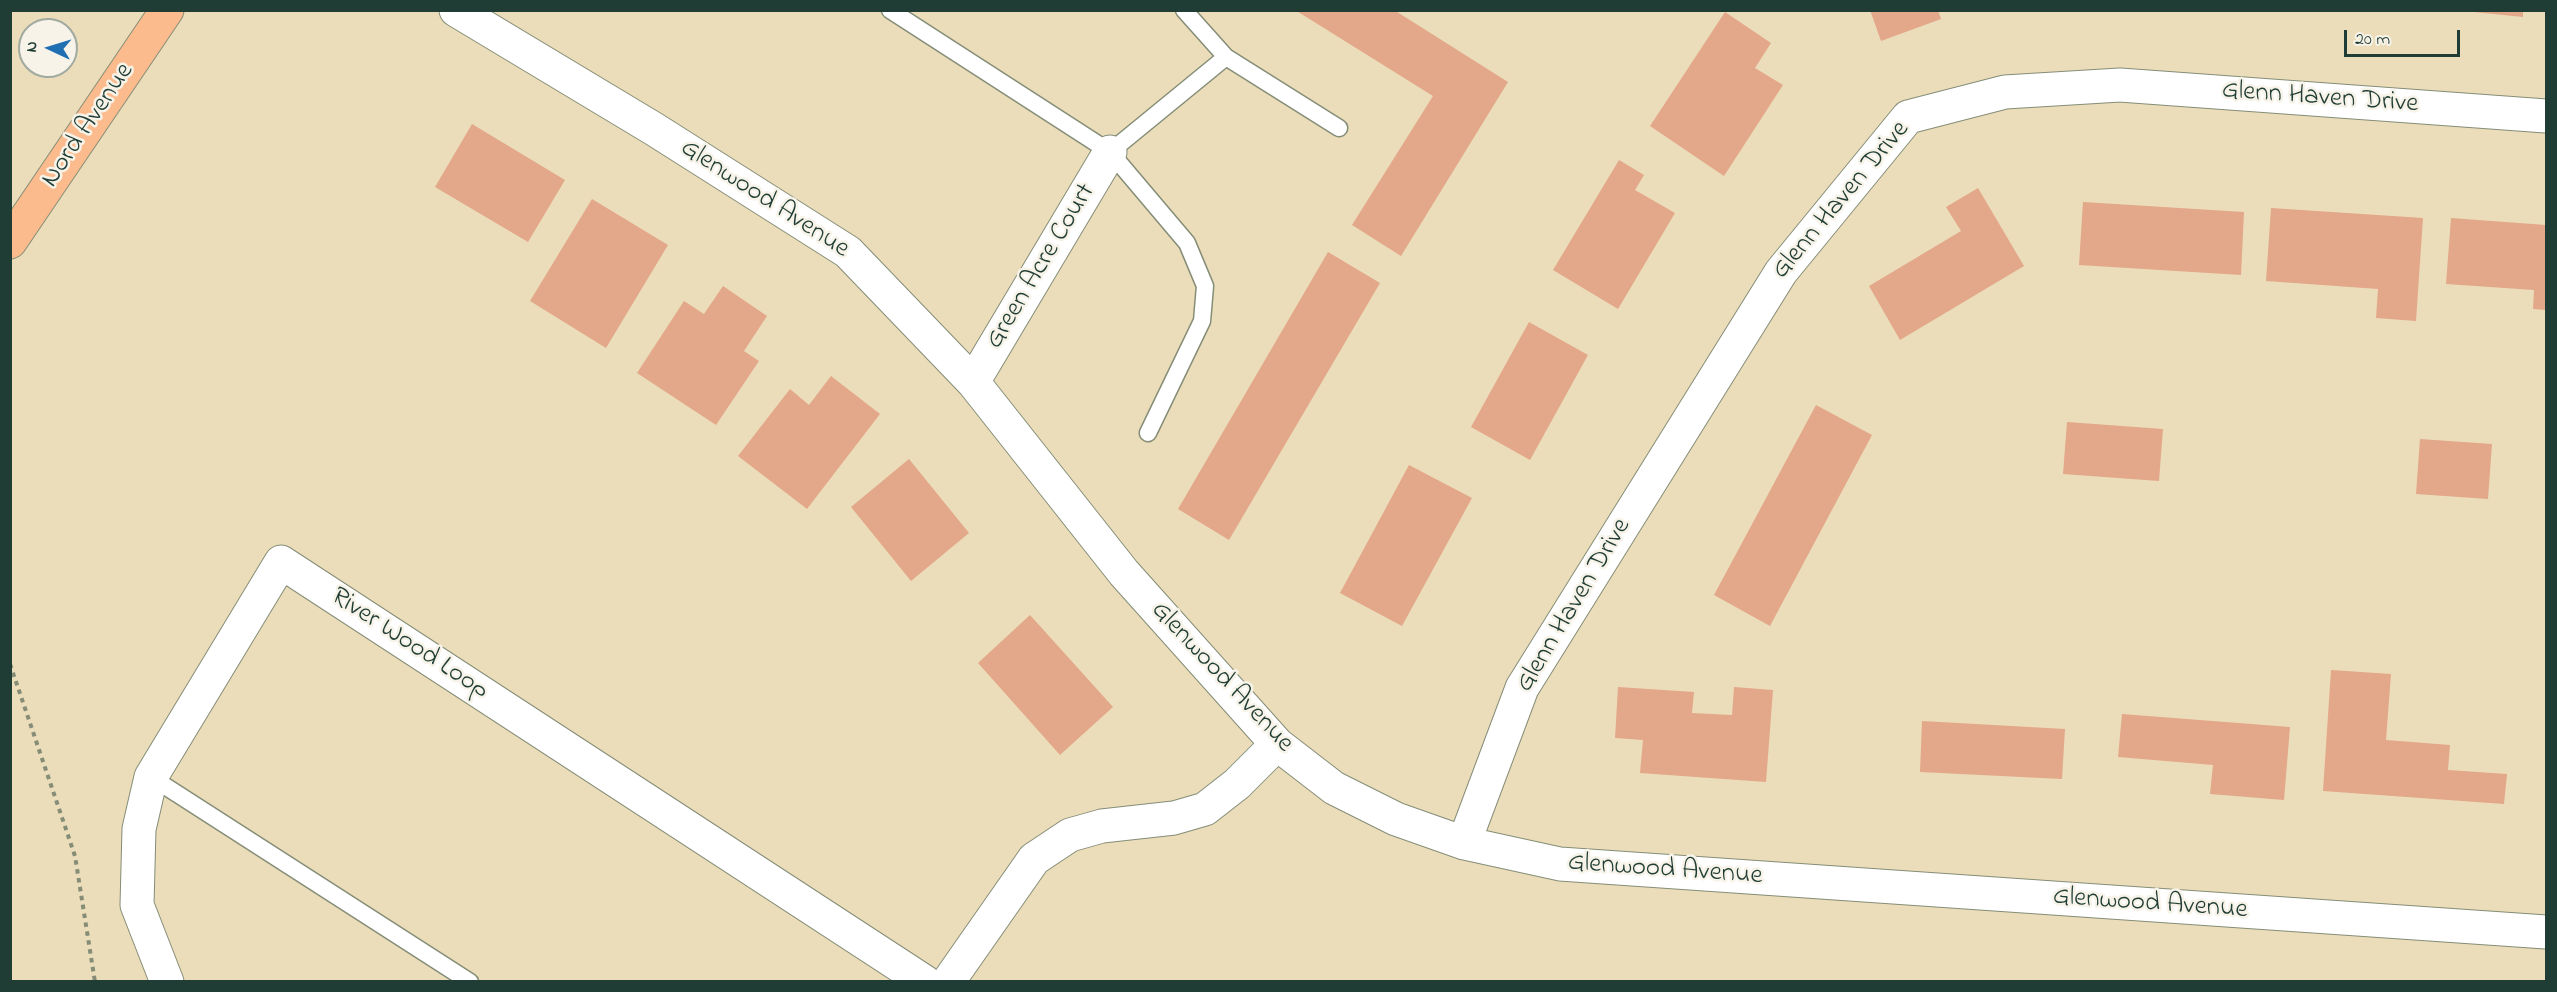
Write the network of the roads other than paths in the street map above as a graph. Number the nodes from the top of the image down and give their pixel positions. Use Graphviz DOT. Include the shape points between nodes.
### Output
graph roads {
  1 [pos="167,10"];
  2 [pos="456,10"];
  3 [pos="890,10"];
  4 [pos="1184,10"];
  5 [pos="1226,57"];
  6 [pos="2547,116"];
  7 [pos="1339,128"];
  8 [pos="1110,152"];
  9 [pos="10,242"];
  10 [pos="973,382"];
  11 [pos="1148,433"];
  12 [pos="1277,744"];
  13 [pos="151,777"];
  14 [pos="1464,843"];
  15 [pos="2547,932"];
  16 [pos="167,981"];
  17 [pos="470,981"];
  18 [pos="925,981"];
  19 [pos="948,981"];
  1 -- 9 [label="main road, Nord Avenue"];
  2 -- 10 [label="street, Glenwood Avenue" via="848,252"];
  3 -- 8 [label="lane"];
  4 -- 5 [label="lane"];
  5 -- 7 [label="lane"];
  5 -- 8 [label="lane"];
  6 -- 14 [label="street, Glenn Haven Drive" via="2120,85 2006,92 1908,117 1780,272 1522,688"];
  8 -- 10 [label="street, Green Acre Court"];
  8 -- 11 [label="lane" via="1187,243 1205,286 1203,321"];
  10 -- 12 [label="street, Glenwood Avenue" via="1124,573"];
  12 -- 14 [label="street, Glenwood Avenue" via="1334,788 1396,819"];
  12 -- 19 [label="street" via="1205,809 1070,835 1034,860"];
  13 -- 16 [label="street, River Wood Loop" via="139,829 137,905"];
  13 -- 17 [label="lane"];
  13 -- 18 [label="street, River Wood Loop" via="280,561"];
  14 -- 15 [label="street, Glenwood Avenue" via="1560,864"];
}
